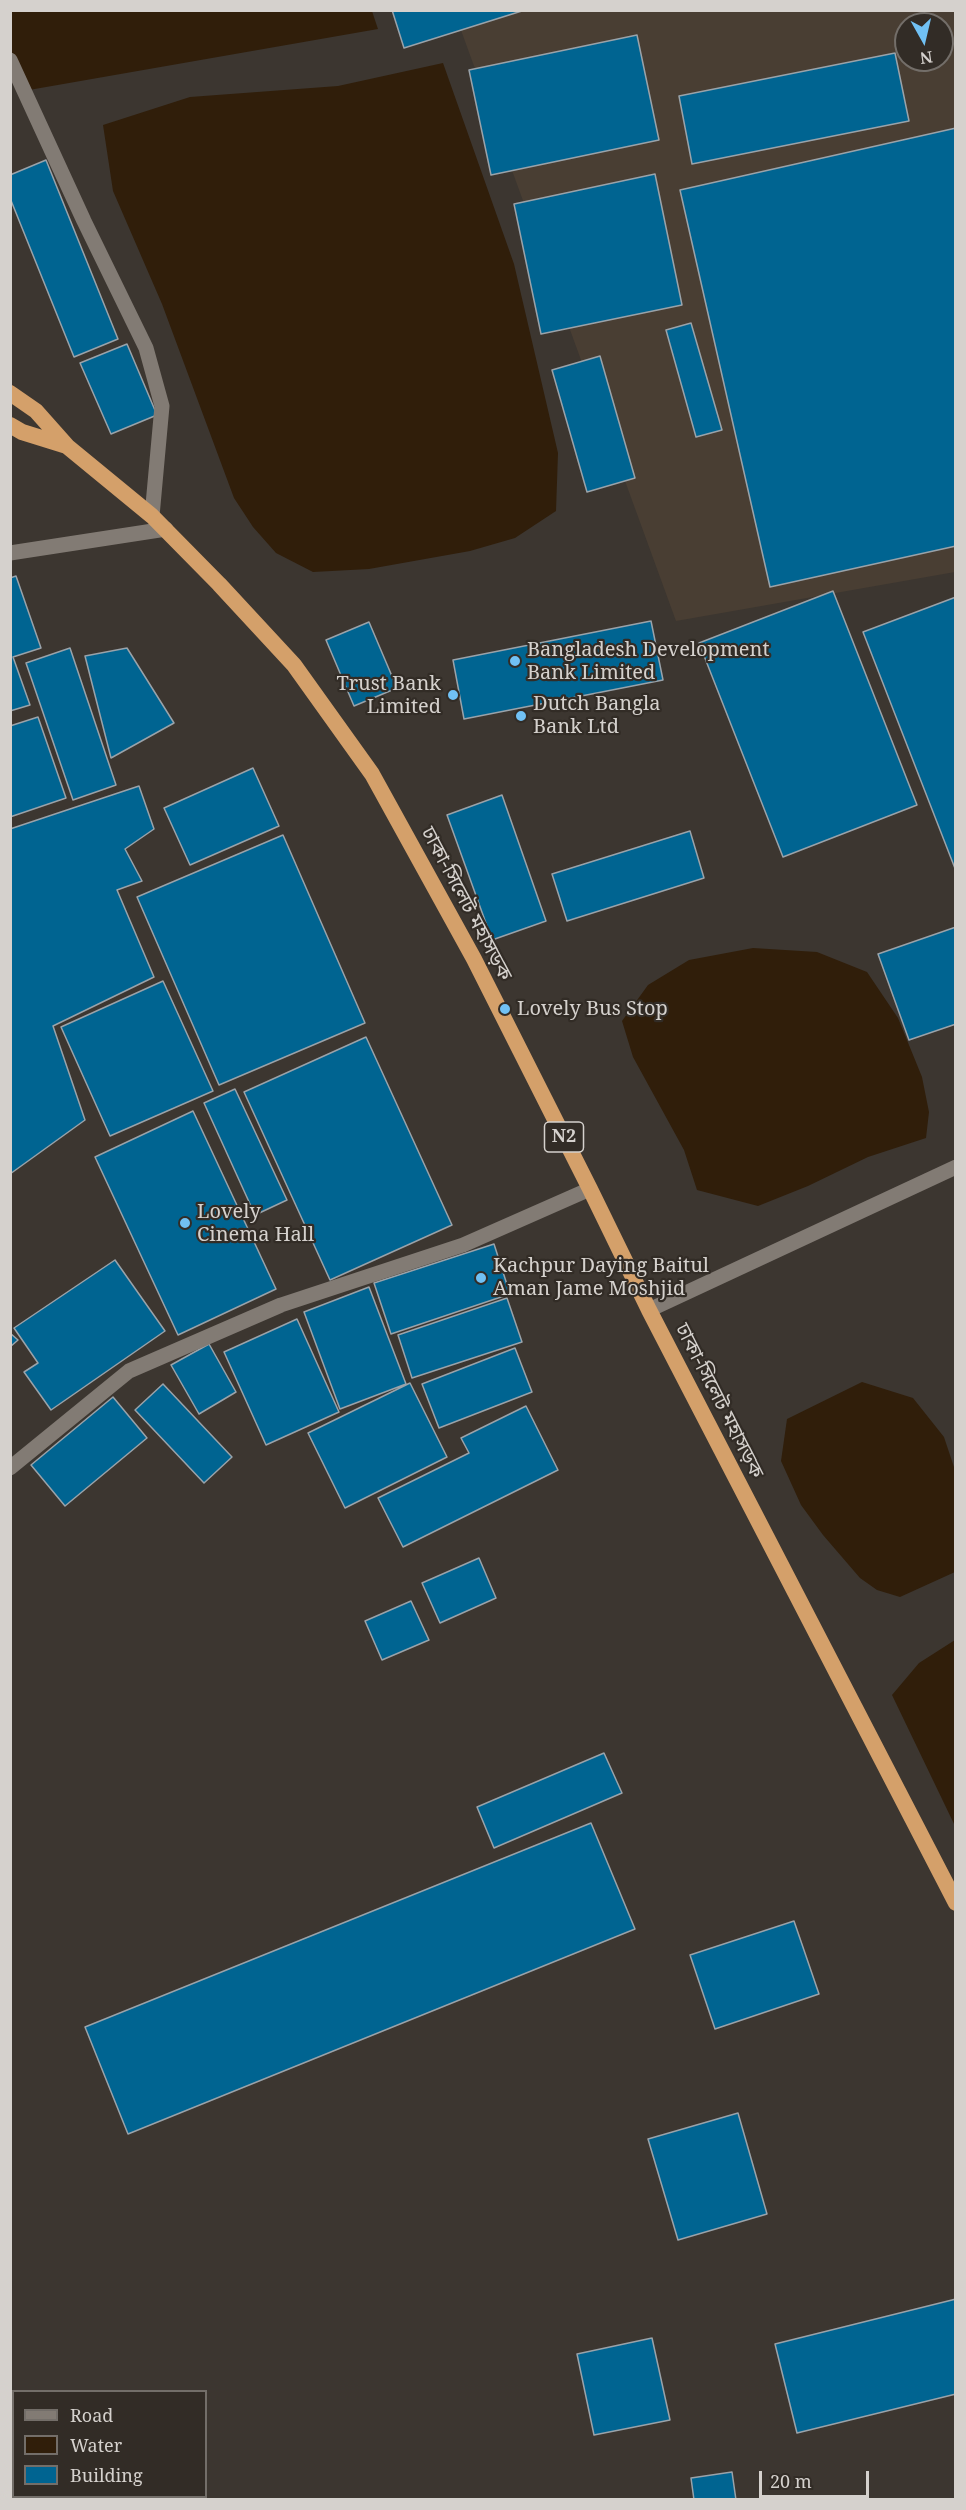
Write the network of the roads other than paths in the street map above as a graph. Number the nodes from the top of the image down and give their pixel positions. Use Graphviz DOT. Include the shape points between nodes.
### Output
graph roads {
  1 [pos="10,60"];
  2 [pos="10,393"];
  3 [pos="10,425"];
  4 [pos="68,447"];
  5 [pos="152,516"];
  6 [pos="166,529"];
  7 [pos="10,553"];
  8 [pos="956,1167"];
  9 [pos="590,1189"];
  10 [pos="649,1310"];
  11 [pos="10,1468"];
  12 [pos="956,1903"];
  1 -- 5 [label="street" via="146,348 162,406"];
  2 -- 4 [label="highway, ঢাকা-সিলেট মহাসড়ক / N2" via="36,411"];
  3 -- 4 [label="highway, ঢাকা-সিলেট মহাসড়ক / N2"];
  4 -- 5 [label="highway, ঢাকা-সিলেট মহাসড়ক / N2"];
  5 -- 6 [label="highway, ঢাকা-সিলেট মহাসড়ক / N2"];
  6 -- 7 [label="street"];
  6 -- 9 [label="highway, ঢাকা-সিলেট মহাসড়ক / N2" via="294,665 372,774 474,959"];
  8 -- 10 [label="street"];
  9 -- 10 [label="highway, ঢাকা-সিলেট মহাসড়ক / N2"];
  9 -- 11 [label="street" via="463,1245 281,1305 129,1371"];
  10 -- 12 [label="highway, ঢাকা-সিলেট মহাসড়ক / N2"];
}
